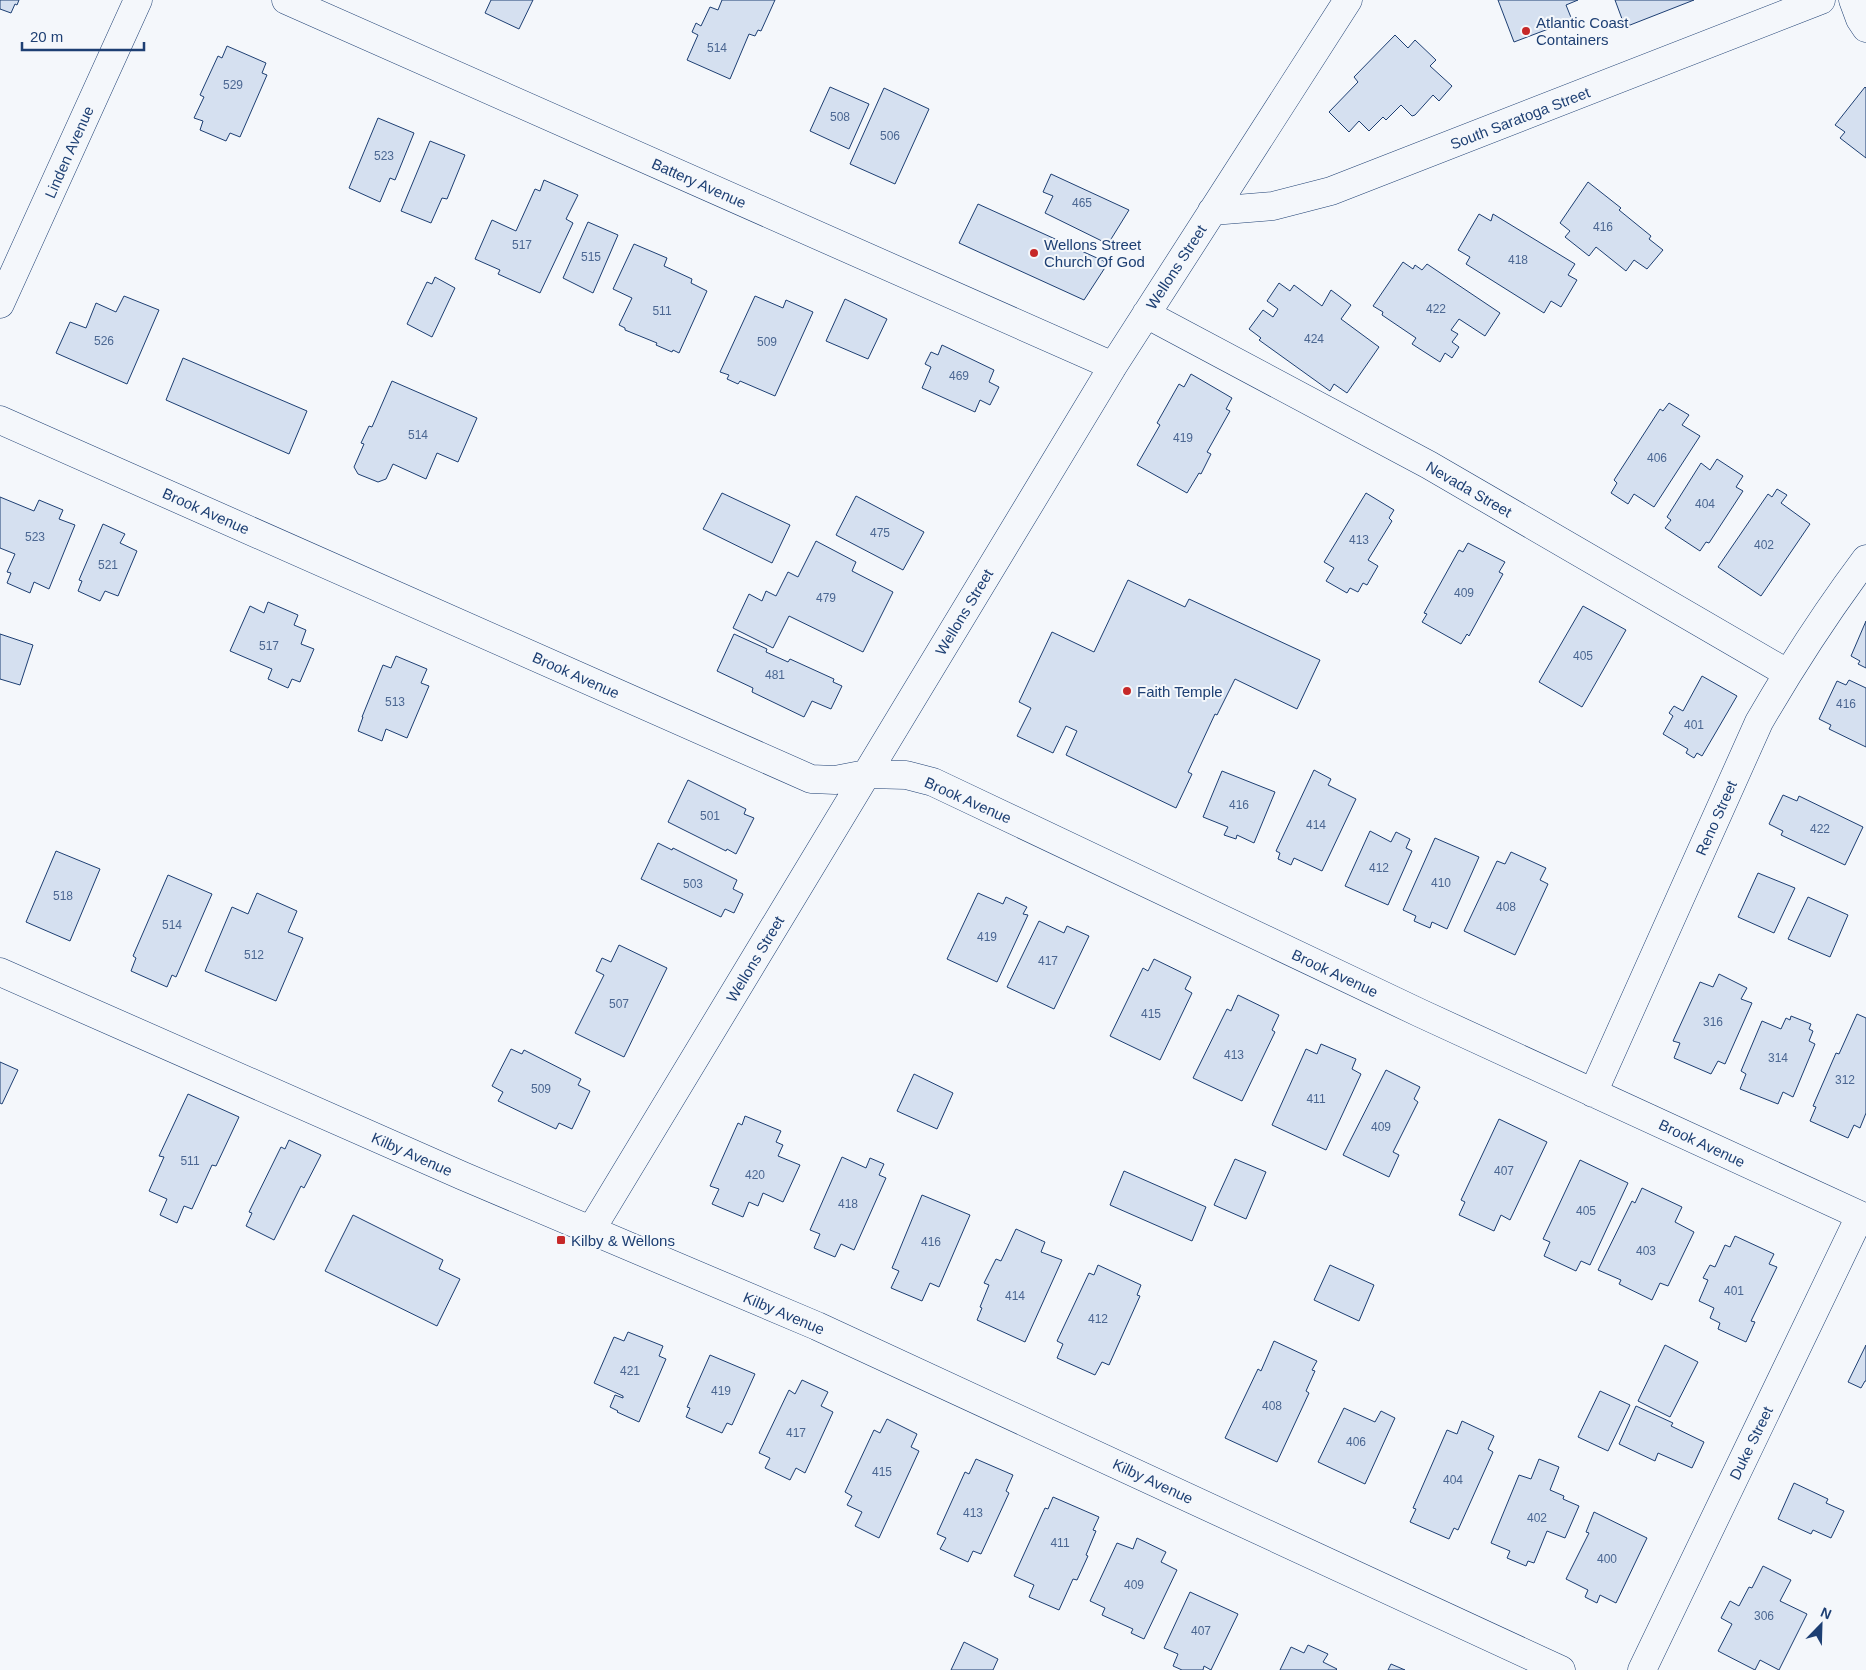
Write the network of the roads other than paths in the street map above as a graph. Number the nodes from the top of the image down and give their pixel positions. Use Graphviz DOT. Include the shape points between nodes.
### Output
graph roads {
  1 [pos="138,0"];
  2 [pos="286,0"];
  3 [pos="1348,0"];
  4 [pos="1821,0"];
  5 [pos="1853,0"];
  6 [pos="1866,28"];
  7 [pos="1212,211"];
  8 [pos="0,304"];
  9 [pos="1146,314"];
  10 [pos="1113,366"];
  11 [pos="0,420"];
  12 [pos="1866,559"];
  13 [pos="1787,673"];
  14 [pos="866,774"];
  15 [pos="0,972"];
  16 [pos="1593,1092"];
  17 [pos="1863,1217"];
  18 [pos="591,1230"];
  19 [pos="1561,1670"];
  20 [pos="1642,1670"];
  1 -- 8 [label="street, Linden Avenue"];
  2 -- 10 [label="street, Battery Avenue"];
  3 -- 7 [label="street, Wellons Street"];
  4 -- 7 [label="street, South Saratoga Street" via="1331,191 1273,206"];
  5 -- 6 [label="street"];
  7 -- 9 [label="street, Wellons Street"];
  9 -- 10 [label="street, Wellons Street"];
  9 -- 13 [label="street, Nevada Street" via="1429,466"];
  10 -- 14 [label="street, Wellons Street"];
  11 -- 14 [label="street, Brook Avenue" via="811,779 835,780"];
  12 -- 13 [label="street, Reno Street"];
  13 -- 16 [label="street, Reno Street" via="1759,722"];
  14 -- 16 [label="street, Brook Avenue" via="906,775 933,782 1410,1009"];
  14 -- 18 [label="street, Wellons Street"];
  15 -- 18 [label="street, Kilby Avenue"];
  16 -- 17 [label="street, Brook Avenue"];
  17 -- 20 [label="street, Duke Street"];
  18 -- 19 [label="street, Kilby Avenue" via="817,1326"];
}
